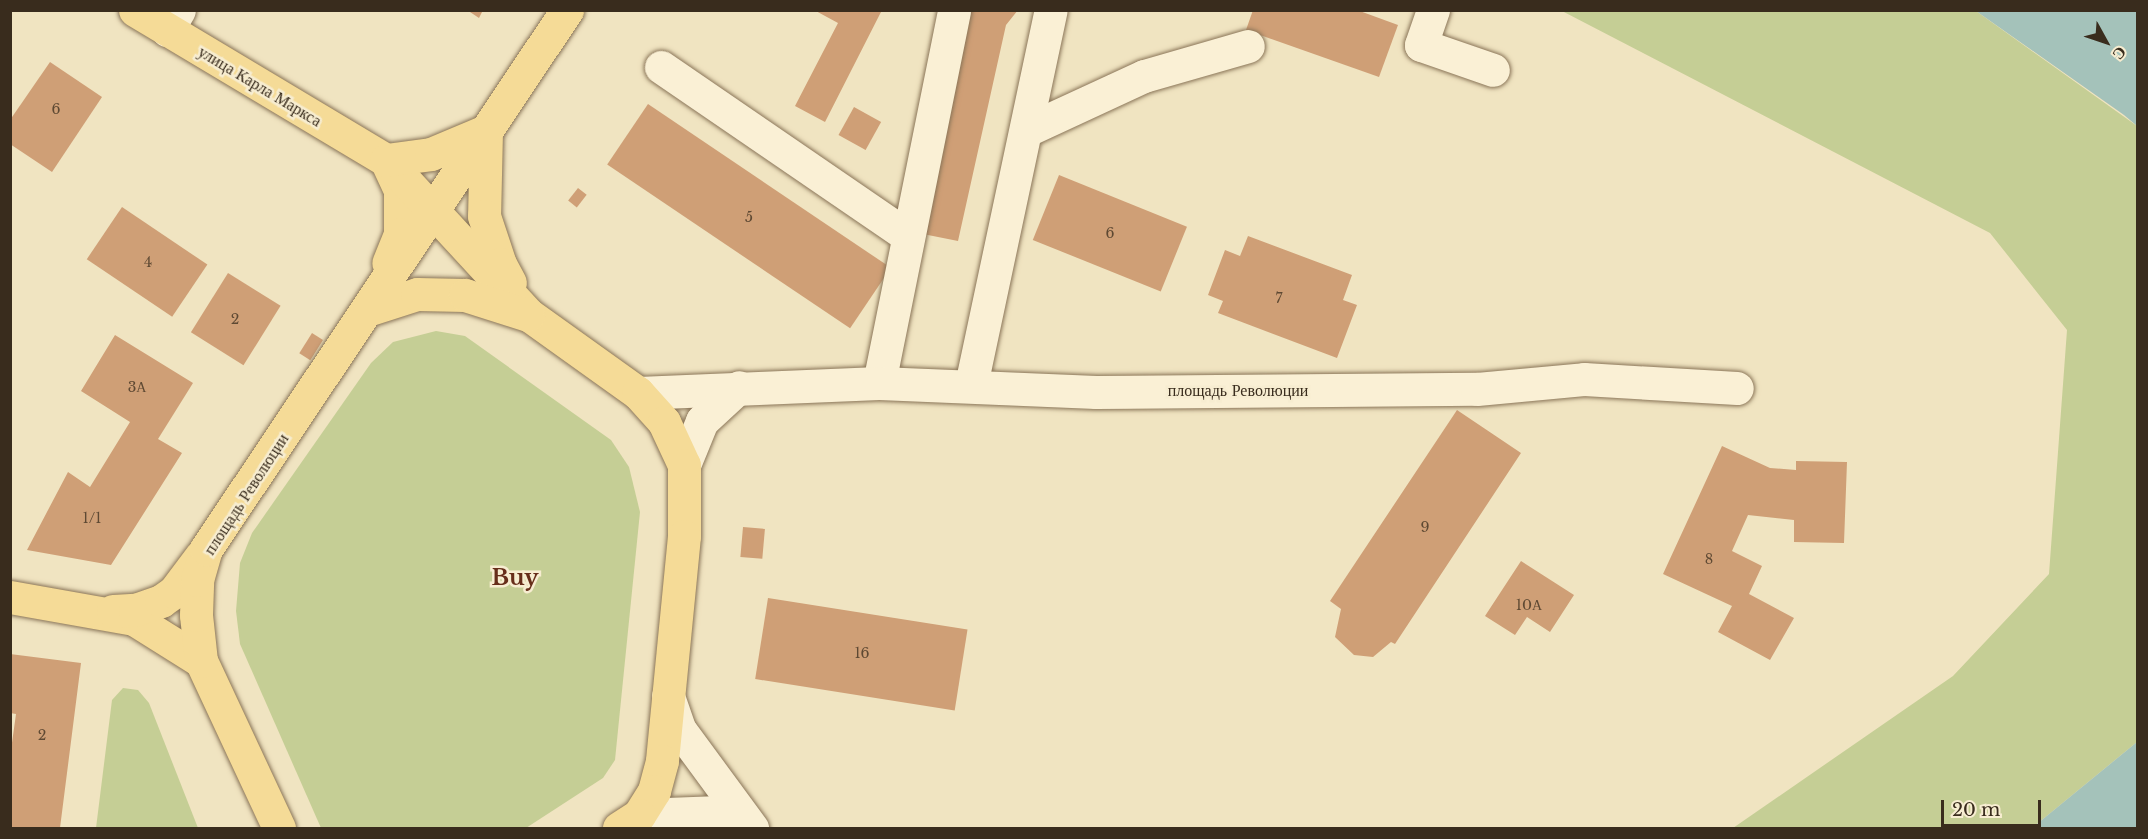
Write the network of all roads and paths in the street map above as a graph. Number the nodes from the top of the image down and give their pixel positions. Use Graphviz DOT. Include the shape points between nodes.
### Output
graph roads {
  1 [pos="135,10"];
  2 [pos="567,10"];
  3 [pos="954,10"];
  4 [pos="1051,10"];
  5 [pos="1433,10"];
  6 [pos="173,20"];
  7 [pos="1248,46"];
  8 [pos="661,67"];
  9 [pos="1493,70"];
  10 [pos="486,130"];
  11 [pos="1027,130"];
  12 [pos="386,160"];
  13 [pos="434,211"];
  14 [pos="908,236"];
  15 [pos="369,309"];
  16 [pos="529,315"];
  17 [pos="879,383"];
  18 [pos="971,385"];
  19 [pos="739,387"];
  20 [pos="1737,388"];
  21 [pos="638,393"];
  22 [pos="684,465"];
  23 [pos="206,549"];
  24 [pos="10,597"];
  25 [pos="108,611"];
  26 [pos="201,661"];
  27 [pos="668,696"];
  28 [pos="629,822"];
  29 [pos="279,828"];
  30 [pos="750,828"];
  1 -- 6 [label="main road, улица Карла Маркса"];
  2 -- 10 [label="main road, площадь Революции"];
  3 -- 14 [label="street"];
  4 -- 11 [label="street"];
  5 -- 9 [label="street" via="1421,45"];
  6 -- 12 [label="main road, улица Карла Маркса"];
  7 -- 11 [label="street" via="1144,76"];
  8 -- 14 [label="street"];
  10 -- 12 [label="main road" via="431,154"];
  10 -- 13 [label="main road, площадь Революции"];
  10 -- 16 [label="main road" via="484,216 500,264"];
  11 -- 18 [label="street"];
  12 -- 13 [label="main road"];
  12 -- 15 [label="main road" via="400,190 400,234"];
  13 -- 15 [label="main road, площадь Революции"];
  13 -- 16 [label="main road"];
  14 -- 17 [label="street"];
  15 -- 16 [label="main road" via="417,294 465,295"];
  15 -- 23 [label="main road, площадь Революции"];
  16 -- 21 [label="main road"];
  17 -- 18 [label="street, площадь Революции"];
  17 -- 19 [label="street, площадь Революции"];
  18 -- 20 [label="street, площадь Революции" via="1096,392 1465,389 1584,379"];
  19 -- 21 [label="street, площадь Революции"];
  19 -- 22 [label="street" via="702,421"];
  21 -- 22 [label="main road" via="664,422"];
  22 -- 27 [label="main road" via="684,536"];
  23 -- 25 [label="main road" via="191,571 161,601 135,610"];
  23 -- 26 [label="main road, площадь Революции" via="197,580"];
  24 -- 25 [label="main road"];
  25 -- 26 [label="main road" via="156,630"];
  26 -- 29 [label="main road, площадь Революции"];
  27 -- 28 [label="main road" via="662,761 654,791"];
  27 -- 30 [label="street" via="680,730"];
  28 -- 30 [label="street" via="720,812"];
}
